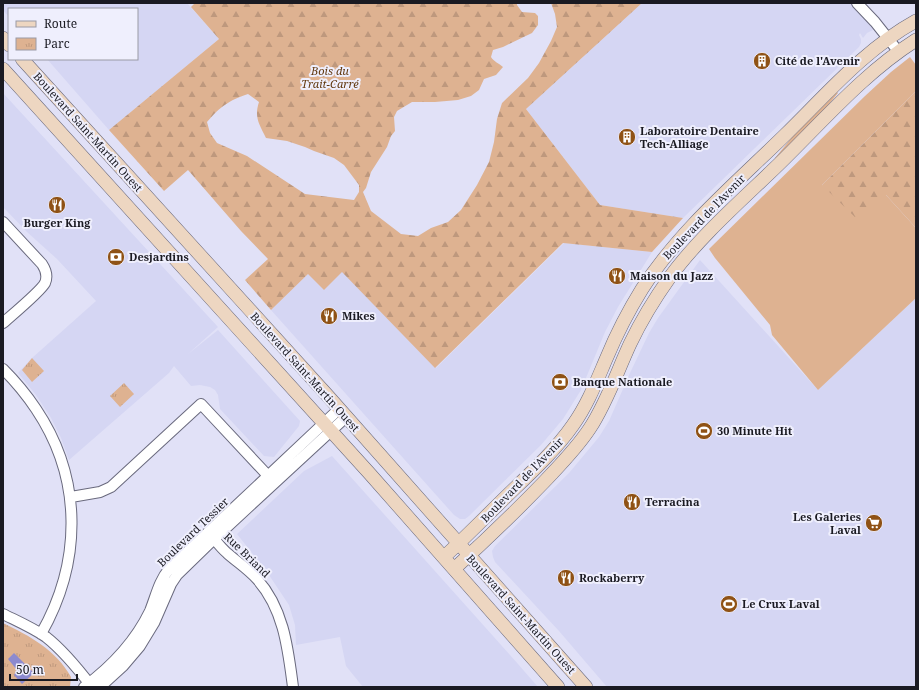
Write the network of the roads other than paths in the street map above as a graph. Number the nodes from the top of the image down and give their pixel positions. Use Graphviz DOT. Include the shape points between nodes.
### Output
graph roads {
  1 [pos="857,3"];
  2 [pos="916,21"];
  3 [pos="888,38"];
  4 [pos="916,40"];
  5 [pos="898,51"];
  6 [pos="23,60"];
  7 [pos="3,68"];
  8 [pos="3,222"];
  9 [pos="3,323"];
  10 [pos="3,369"];
  11 [pos="343,413"];
  12 [pos="328,427"];
  13 [pos="271,480"];
  14 [pos="70,497"];
  15 [pos="211,536"];
  16 [pos="458,543"];
  17 [pos="469,555"];
  18 [pos="444,557"];
  19 [pos="454,569"];
  20 [pos="3,614"];
  21 [pos="41,634"];
  22 [pos="89,686"];
  23 [pos="100,687"];
  24 [pos="293,687"];
  25 [pos="558,687"];
  26 [pos="586,687"];
  1 -- 3 [label="street"];
  2 -- 3 [label="main road, Boulevard de l'Avenir"];
  3 -- 5 [label="street"];
  3 -- 16 [label="main road, Boulevard de l'Avenir" via="707,211 670,251 628,313 593,391 573,425 540,463"];
  4 -- 5 [label="main road, Boulevard de l'Avenir"];
  5 -- 17 [label="main road, Boulevard de l'Avenir" via="866,78 685,258 666,283 640,326 603,407 586,434 553,472"];
  6 -- 11 [label="main road, Boulevard Saint-Martin Ouest"];
  7 -- 12 [label="main road, Boulevard Saint-Martin Ouest"];
  8 -- 9 [label="street" via="44,267 46,275 41,288"];
  10 -- 14 [label="street" via="29,399 47,427 60,457"];
  11 -- 12 [label="street, Boulevard Tessier"];
  11 -- 16 [label="main road, Boulevard Saint-Martin Ouest"];
  12 -- 13 [label="street, Boulevard Tessier"];
  12 -- 18 [label="main road, Boulevard Saint-Martin Ouest"];
  13 -- 14 [label="street" via="201,404 111,487 100,492"];
  13 -- 15 [label="street, Boulevard Tessier"];
  14 -- 21 [label="street" via="72,532 69,560 56,603"];
  15 -- 22 [label="street, Boulevard Tessier" via="166,573 148,615 136,635"];
  15 -- 23 [label="street, Boulevard Tessier" via="171,584 154,623 140,646"];
  15 -- 24 [label="street, Rue Briand" via="226,553 257,579 274,603 284,630"];
  16 -- 17 [label="main road, Boulevard Saint-Martin Ouest"];
  16 -- 18 [label="main road, Boulevard de l'Avenir"];
  17 -- 19 [label="main road, Boulevard de l'Avenir"];
  17 -- 26 [label="main road, Boulevard Saint-Martin Ouest"];
  18 -- 19 [label="main road, Boulevard Saint-Martin Ouest"];
  19 -- 25 [label="main road, Boulevard Saint-Martin Ouest"];
  20 -- 21 [label="street"];
  21 -- 22 [label="street" via="63,653"];
}
